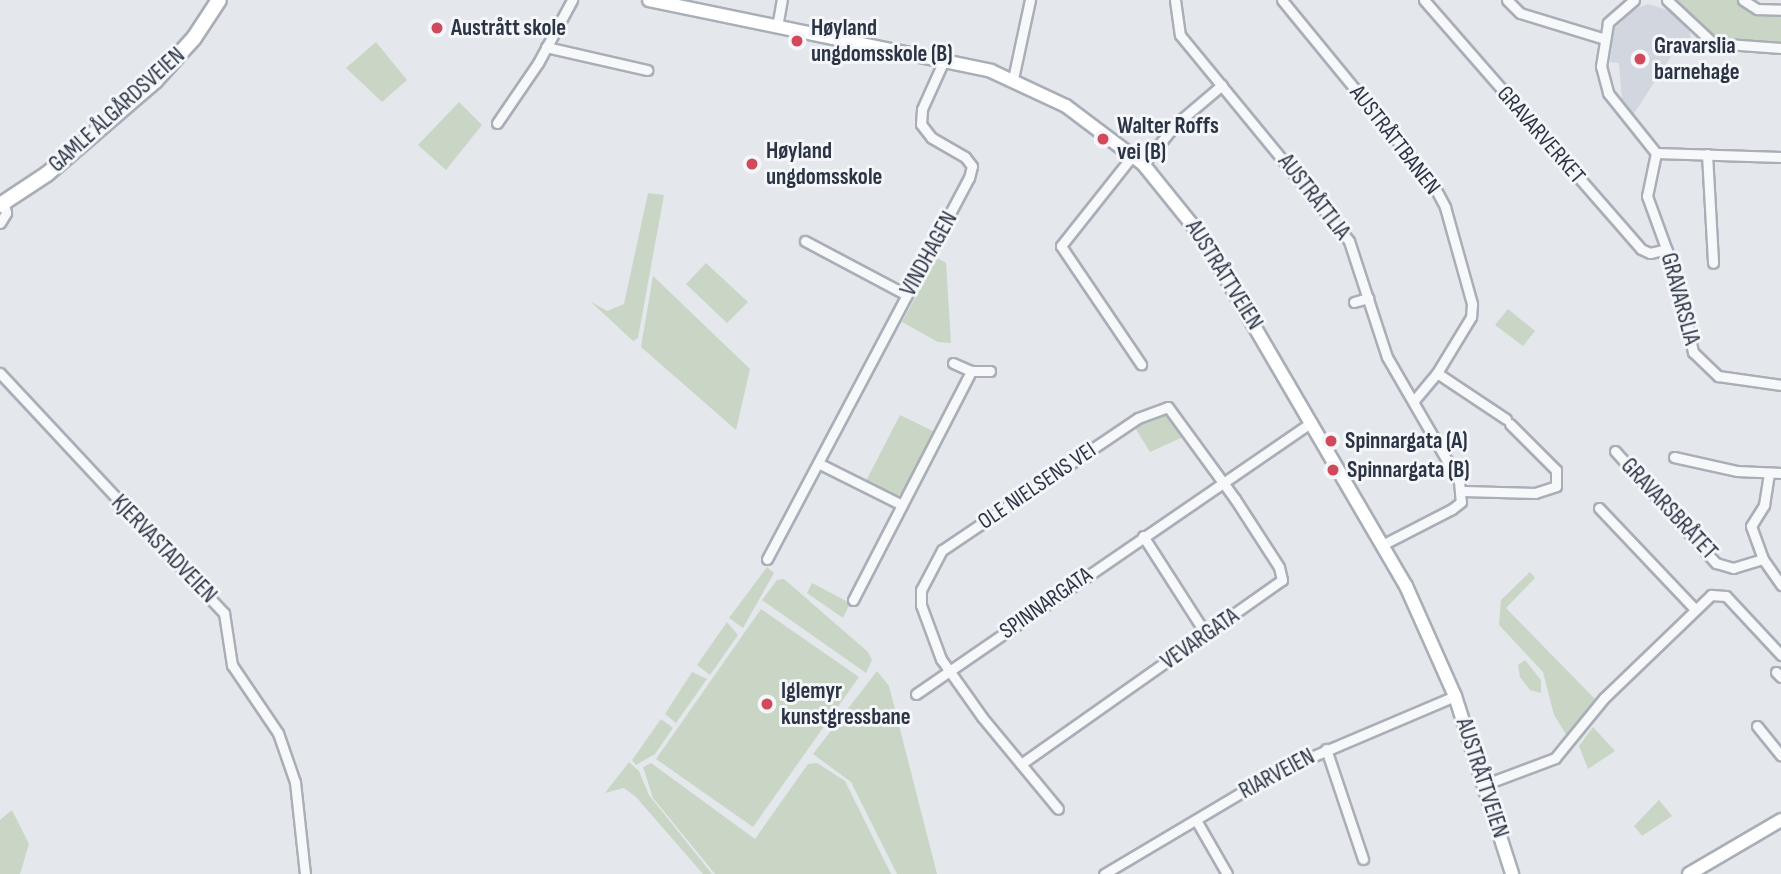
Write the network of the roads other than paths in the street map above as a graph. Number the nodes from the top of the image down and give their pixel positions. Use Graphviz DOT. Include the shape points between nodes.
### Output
graph roads {
  1 [pos="219,0"];
  2 [pos="572,0"];
  3 [pos="649,0"];
  4 [pos="782,0"];
  5 [pos="1030,0"];
  6 [pos="1175,0"];
  7 [pos="1282,0"];
  8 [pos="1424,0"];
  9 [pos="1507,0"];
  10 [pos="1634,0"];
  11 [pos="1667,0"];
  12 [pos="1743,0"];
  13 [pos="1781,10"];
  14 [pos="777,27"];
  15 [pos="1602,38"];
  16 [pos="546,47"];
  17 [pos="1781,48"];
  18 [pos="945,58"];
  19 [pos="646,70"];
  20 [pos="1013,79"];
  21 [pos="1222,85"];
  22 [pos="497,123"];
  23 [pos="1656,153"];
  24 [pos="1707,155"];
  25 [pos="1781,157"];
  26 [pos="1138,160"];
  27 [pos="2,204"];
  28 [pos="0,223"];
  29 [pos="805,241"];
  30 [pos="1667,249"];
  31 [pos="1713,263"];
  32 [pos="907,295"];
  33 [pos="1368,298"];
  34 [pos="1354,302"];
  35 [pos="953,363"];
  36 [pos="1141,364"];
  37 [pos="971,371"];
  38 [pos="990,371"];
  39 [pos="0,373"];
  40 [pos="1437,373"];
  41 [pos="1781,385"];
  42 [pos="1414,400"];
  43 [pos="1312,422"];
  44 [pos="1615,451"];
  45 [pos="1674,457"];
  46 [pos="818,463"];
  47 [pos="1769,473"];
  48 [pos="1781,473"];
  49 [pos="1223,481"];
  50 [pos="1463,491"];
  51 [pos="902,505"];
  52 [pos="1599,508"];
  53 [pos="1143,536"];
  54 [pos="1384,544"];
  55 [pos="767,559"];
  56 [pos="1763,559"];
  57 [pos="1779,579"];
  58 [pos="853,600"];
  59 [pos="1695,609"];
  60 [pos="1206,634"];
  61 [pos="1781,655"];
  62 [pos="949,671"];
  63 [pos="916,694"];
  64 [pos="1455,696"];
  65 [pos="1757,726"];
  66 [pos="1326,749"];
  67 [pos="1781,756"];
  68 [pos="1021,764"];
  69 [pos="1486,784"];
  70 [pos="1058,809"];
  71 [pos="1196,820"];
  72 [pos="1781,820"];
  73 [pos="1363,859"];
  74 [pos="1108,873"];
  75 [pos="305,874"];
  76 [pos="1227,874"];
  77 [pos="1512,874"];
  78 [pos="1689,874"];
  1 -- 27 [label="main road, GAMLE ÅLGÅRDSVEIEN" via="194,38 155,81 47,174"];
  2 -- 16 [label="street"];
  3 -- 14 [label="main road, AUSTRÅTTVEIEN"];
  4 -- 14 [label="street"];
  5 -- 20 [label="street"];
  6 -- 21 [label="street, AUSTRÅTTLIA" via="1181,35"];
  7 -- 40 [label="street, AUSTRÅTTBANEN" via="1441,196 1472,304 1467,326"];
  8 -- 30 [label="street, GRAVARVERKET" via="1641,249 1650,253"];
  9 -- 15 [label="street" via="1520,13"];
  10 -- 15 [label="street" via="1616,12"];
  11 -- 17 [label="street" via="1713,43"];
  12 -- 13 [label="street" via="1757,9"];
  14 -- 18 [label="main road, AUSTRÅTTVEIEN"];
  15 -- 23 [label="street" via="1601,66 1608,93"];
  16 -- 19 [label="street"];
  16 -- 22 [label="street"];
  18 -- 20 [label="main road, AUSTRÅTTVEIEN"];
  18 -- 32 [label="street, VINDHAGEN" via="920,124 931,138 960,153 972,166 964,191"];
  20 -- 26 [label="main road, AUSTRÅTTVEIEN" via="1066,106"];
  21 -- 26 [label="street"];
  21 -- 33 [label="street, AUSTRÅTTLIA" via="1337,222 1359,260"];
  23 -- 24 [label="street"];
  23 -- 30 [label="street, GRAVARSLIA" via="1647,196"];
  24 -- 25 [label="street"];
  24 -- 31 [label="street"];
  26 -- 36 [label="street" via="1060,246"];
  26 -- 43 [label="main road, AUSTRÅTTVEIEN" via="1202,237"];
  27 -- 28 [label="street" via="6,213"];
  29 -- 32 [label="street"];
  30 -- 41 [label="street, GRAVARSLIA" via="1693,352 1718,376"];
  32 -- 46 [label="street, VINDHAGEN"];
  33 -- 34 [label="street"];
  33 -- 42 [label="street, AUSTRÅTTLIA" via="1387,357"];
  35 -- 37 [label="street"];
  37 -- 38 [label="street"];
  37 -- 51 [label="street"];
  39 -- 75 [label="street, KJERVASTADVEIEN" via="223,613 232,665 278,733 295,782"];
  40 -- 42 [label="street, AUSTRÅTTBANEN"];
  40 -- 50 [label="street" via="1508,422 1556,470 1556,486 1535,493"];
  42 -- 50 [label="street"];
  43 -- 49 [label="street, SPINNARGATA"];
  43 -- 54 [label="main road, AUSTRÅTTVEIEN"];
  44 -- 56 [label="street, GRAVARSBRÅTET" via="1716,563 1733,568"];
  45 -- 47 [label="street, GRAVARSBRÅTET" via="1711,467"];
  46 -- 51 [label="street"];
  46 -- 55 [label="street, VINDHAGEN"];
  47 -- 48 [label="street, GRAVARSBRÅTET"];
  47 -- 56 [label="street, GRAVARSBRÅTET" via="1765,505 1751,526"];
  49 -- 53 [label="street, SPINNARGATA"];
  49 -- 60 [label="street, VEVARGATA" via="1283,574 1278,584"];
  49 -- 62 [label="street, OLE NIELSENS VEI" via="1177,415 1160,407 942,550 920,598 928,630"];
  50 -- 54 [label="street" via="1461,502 1452,509"];
  51 -- 58 [label="street"];
  52 -- 59 [label="street"];
  53 -- 60 [label="street"];
  53 -- 62 [label="street, SPINNARGATA"];
  54 -- 64 [label="main road, AUSTRÅTTVEIEN"];
  56 -- 57 [label="street, GRAVARSBRÅTET"];
  59 -- 61 [label="street" via="1711,595 1726,596"];
  59 -- 69 [label="street" via="1604,698 1555,758"];
  60 -- 68 [label="street, VEVARGATA"];
  62 -- 63 [label="street, SPINNARGATA"];
  62 -- 68 [label="street"];
  64 -- 66 [label="street, RIARVEIEN"];
  64 -- 69 [label="main road, AUSTRÅTTVEIEN"];
  65 -- 67 [label="street"];
  66 -- 71 [label="street, RIARVEIEN" via="1259,781"];
  66 -- 73 [label="street"];
  68 -- 70 [label="street"];
  69 -- 77 [label="main road, AUSTRÅTTVEIEN"];
  71 -- 74 [label="street, RIARVEIEN"];
  71 -- 76 [label="street"];
  72 -- 78 [label="main road"];
}
